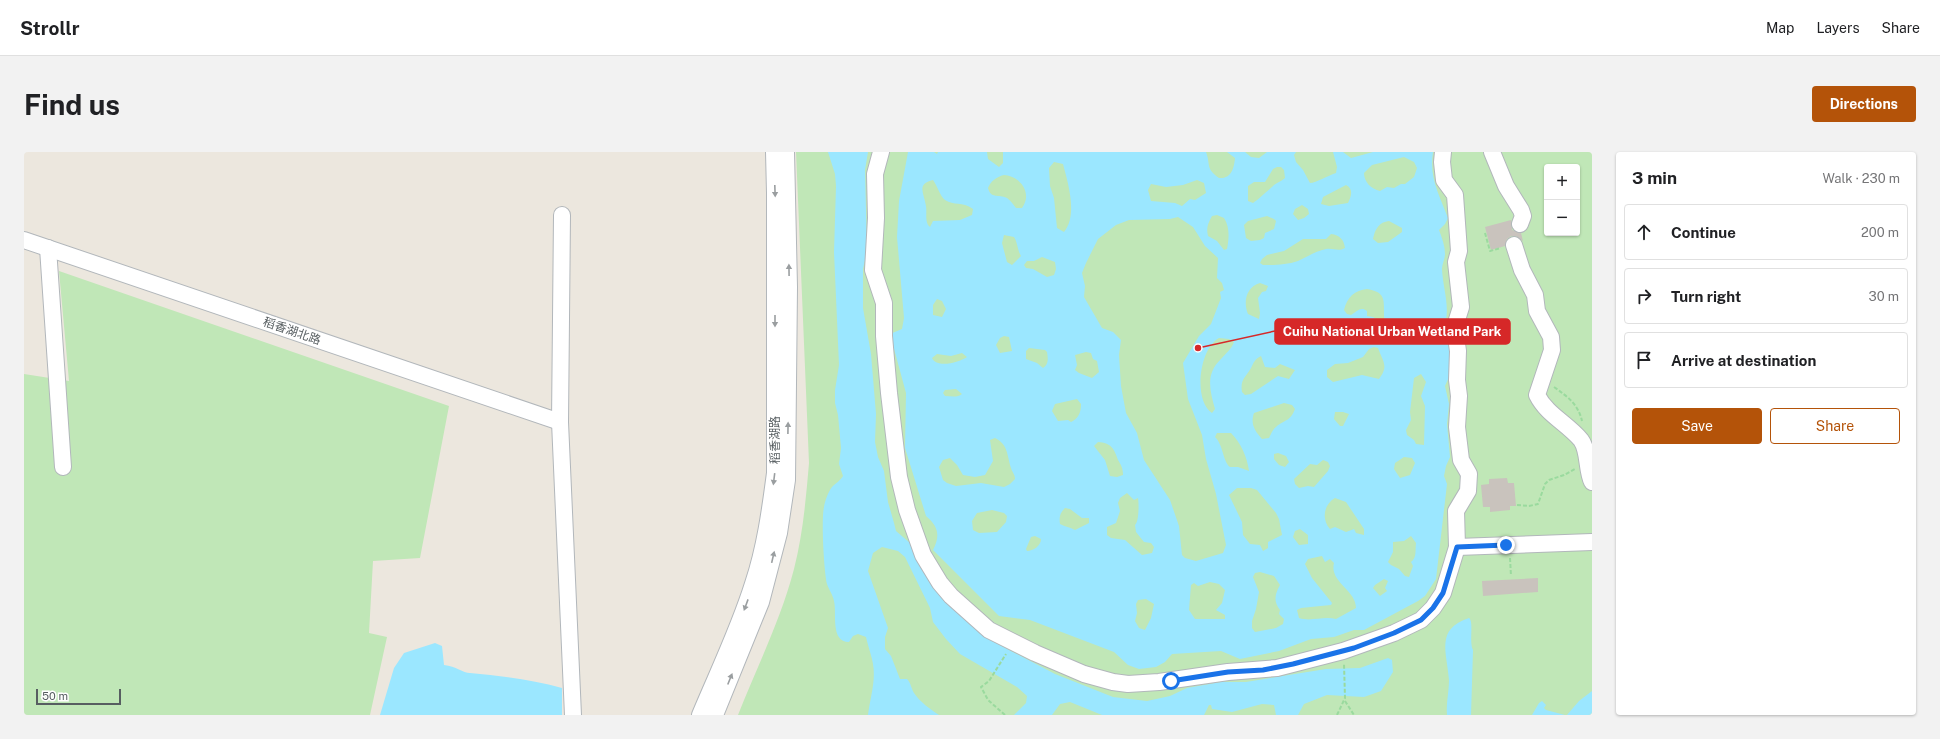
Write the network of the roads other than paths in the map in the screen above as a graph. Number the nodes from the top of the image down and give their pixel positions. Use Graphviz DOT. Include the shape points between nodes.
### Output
graph roads {
  1 [pos="774,152"];
  2 [pos="786,152"];
  3 [pos="881,152"];
  4 [pos="1443,152"];
  5 [pos="1492,152"];
  6 [pos="562,215"];
  7 [pos="1520,224"];
  8 [pos="24,240"];
  9 [pos="1514,245"];
  10 [pos="48,248"];
  11 [pos="560,422"];
  12 [pos="63,467"];
  13 [pos="1592,482"];
  14 [pos="1592,542"];
  15 [pos="1457,547"];
  16 [pos="574,715"];
  17 [pos="700,715"];
  18 [pos="715,715"];
  1 -- 17 [label="street, 稻香湖路, one-way" via="775,473 771,504 764,546 742,617"];
  18 -- 2 [label="street, 稻香湖路, one-way" via="761,602 779,533 787,480 789,287"];
  3 -- 15 [label="street" via="874,186 874,270 884,303 884,336 898,477 907,510 932,571 951,596 990,630 1084,674 1128,684 1277,668 1361,646 1421,620 1443,593"];
  4 -- 15 [label="street" via="1444,180 1455,195 1458,251 1456,262 1461,307 1456,323 1459,396 1457,427 1461,460 1469,474 1468,491 1455,517"];
  5 -- 7 [label="street" via="1506,186 1521,210 1523,216"];
  6 -- 11 [label="street"];
  8 -- 10 [label="street, 稻香湖北路"];
  9 -- 13 [label="street" via="1522,270 1535,295 1536,311 1551,337 1552,350 1537,395 1548,411 1582,442"];
  10 -- 11 [label="street, 稻香湖北路"];
  10 -- 12 [label="street"];
  11 -- 16 [label="street"];
  14 -- 15 [label="street"];
}
